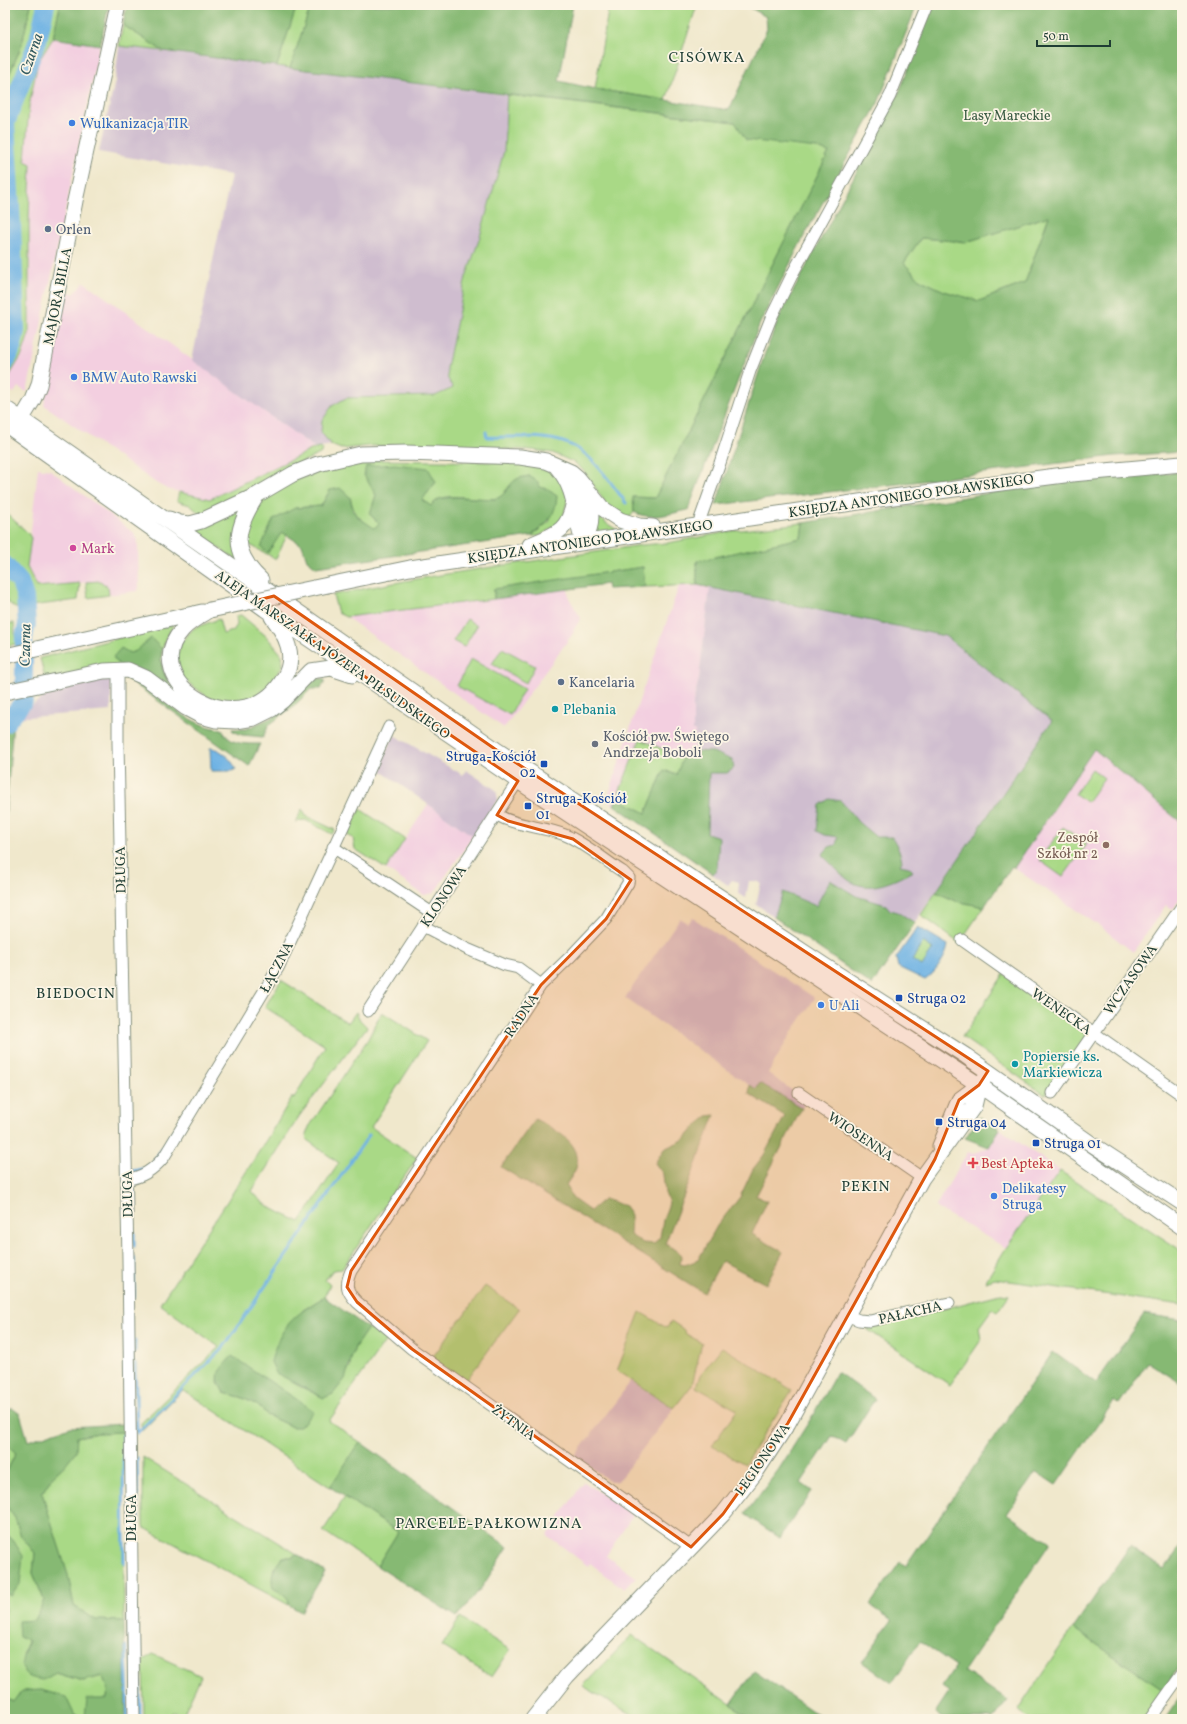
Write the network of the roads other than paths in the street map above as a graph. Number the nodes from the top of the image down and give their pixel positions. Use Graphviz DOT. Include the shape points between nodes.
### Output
graph roads {
  1 [pos="118,5"];
  2 [pos="927,5"];
  3 [pos="5,408"];
  4 [pos="21,420"];
  5 [pos="5,424"];
  6 [pos="554,464"];
  7 [pos="1182,464"];
  8 [pos="585,486"];
  9 [pos="257,495"];
  10 [pos="574,501"];
  11 [pos="160,516"];
  12 [pos="698,525"];
  13 [pos="673,529"];
  14 [pos="583,542"];
  15 [pos="510,553"];
  16 [pos="290,607"];
  17 [pos="265,609"];
  18 [pos="210,610"];
  19 [pos="5,656"];
  20 [pos="118,670"];
  21 [pos="377,685"];
  22 [pos="5,692"];
  23 [pos="389,727"];
  24 [pos="518,782"];
  25 [pos="497,815"];
  26 [pos="333,847"];
  27 [pos="1182,906"];
  28 [pos="432,913"];
  29 [pos="423,926"];
  30 [pos="962,940"];
  31 [pos="541,985"];
  32 [pos="368,1011"];
  33 [pos="1093,1033"];
  34 [pos="988,1071"];
  35 [pos="979,1086"];
  36 [pos="1052,1093"];
  37 [pos="799,1094"];
  38 [pos="1182,1095"];
  39 [pos="922,1178"];
  40 [pos="127,1179"];
  41 [pos="1182,1203"];
  42 [pos="1182,1227"];
  43 [pos="347,1287"];
  44 [pos="949,1303"];
  45 [pos="848,1316"];
  46 [pos="691,1547"];
  47 [pos="1182,1674"];
  48 [pos="134,1719"];
  49 [pos="533,1719"];
  50 [pos="1150,1719"];
  1 -- 4 [label="main road, MAJORA BILLA" via="75,201 39,385"];
  2 -- 12 [label="street" via="890,96 771,318 750,371"];
  3 -- 4 [label="main road, ALEJA MARSZAŁKA JÓZEFA PIŁSUDSKIEGO"];
  4 -- 11 [label="main road, ALEJA MARSZAŁKA JÓZEFA PIŁSUDSKIEGO"];
  5 -- 17 [label="main road, ALEJA MARSZAŁKA JÓZEFA PIŁSUDSKIEGO"];
  6 -- 8 [label="main road" via="571,472"];
  6 -- 9 [label="main road" via="520,457 361,454 307,468"];
  6 -- 10 [label="main road" via="565,477"];
  7 -- 12 [label="main road, KSIĘDZA ANTONIEGO POŁAWSKIEGO" via="1072,474"];
  8 -- 13 [label="main road" via="602,508 620,520 638,526"];
  8 -- 14 [label="main road" via="591,522 589,533"];
  9 -- 11 [label="main road" via="196,523 180,523"];
  9 -- 16 [label="main road" via="241,523 240,547 251,570"];
  10 -- 14 [label="main road"];
  10 -- 15 [label="main road" via="568,521 558,533"];
  11 -- 16 [label="main road, ALEJA MARSZAŁKA JÓZEFA PIŁSUDSKIEGO"];
  12 -- 13 [label="main road, KSIĘDZA ANTONIEGO POŁAWSKIEGO"];
  13 -- 14 [label="main road, KSIĘDZA ANTONIEGO POŁAWSKIEGO"];
  14 -- 15 [label="main road, KSIĘDZA ANTONIEGO POŁAWSKIEGO"];
  15 -- 18 [label="main road, KSIĘDZA ANTONIEGO POŁAWSKIEGO, bridge" via="410,568"];
  16 -- 34 [label="main road, ALEJA MARSZAŁKA JÓZEFA PIŁSUDSKIEGO" via="501,753"];
  17 -- 18 [label="main road" via="280,626 288,644 291,657 288,670 280,684 268,696 250,706 230,709 210,705 192,696 178,682 172,666 172,649 181,632"];
  17 -- 21 [label="main road, ALEJA MARSZAŁKA JÓZEFA PIŁSUDSKIEGO"];
  18 -- 19 [label="main road, KSIĘDZA ANTONIEGO POŁAWSKIEGO"];
  20 -- 21 [label="main road" via="135,672 190,710 206,718 222,721 241,721 267,712 282,701 311,671 325,668 343,670"];
  20 -- 22 [label="main road"];
  20 -- 40 [label="street, DŁUGA"];
  21 -- 24 [label="main road, ALEJA MARSZAŁKA JÓZEFA PIŁSUDSKIEGO"];
  23 -- 26 [label="street, ŁĄCZNA"];
  24 -- 25 [label="street, KLONOWA"];
  24 -- 35 [label="main road, ALEJA MARSZAŁKA JÓZEFA PIŁSUDSKIEGO"];
  25 -- 28 [label="street, KLONOWA"];
  25 -- 31 [label="street, RADNA" via="508,821 569,837 629,878 628,884 606,919"];
  26 -- 28 [label="street"];
  26 -- 40 [label="street, ŁĄCZNA" via="278,968 175,1141 154,1168 141,1176"];
  27 -- 33 [label="street, WCZASOWA"];
  28 -- 29 [label="street, KLONOWA"];
  29 -- 31 [label="street" via="467,950 518,968"];
  29 -- 32 [label="street, KLONOWA"];
  30 -- 33 [label="street, WENECKA"];
  31 -- 43 [label="street, RADNA" via="351,1271"];
  33 -- 36 [label="street, WCZASOWA"];
  33 -- 38 [label="street, WENECKA"];
  34 -- 35 [label="main road, LEGIONOWA"];
  34 -- 41 [label="main road, ALEJA MARSZAŁKA JÓZEFA PIŁSUDSKIEGO" via="1090,1143"];
  35 -- 39 [label="main road, LEGIONOWA" via="959,1100 935,1158"];
  35 -- 42 [label="main road, ALEJA MARSZAŁKA JÓZEFA PIŁSUDSKIEGO"];
  37 -- 39 [label="street, WIOSENNA"];
  39 -- 45 [label="main road, LEGIONOWA"];
  40 -- 48 [label="street, DŁUGA"];
  43 -- 46 [label="street, ŻYTNIA" via="357,1302 412,1349"];
  44 -- 45 [label="street, PAŁACHA" via="870,1321"];
  45 -- 46 [label="main road, LEGIONOWA" via="788,1423 756,1472 723,1514"];
  46 -- 49 [label="main road, LEGIONOWA" via="567,1676"];
  47 -- 50 [label="street"];
}
